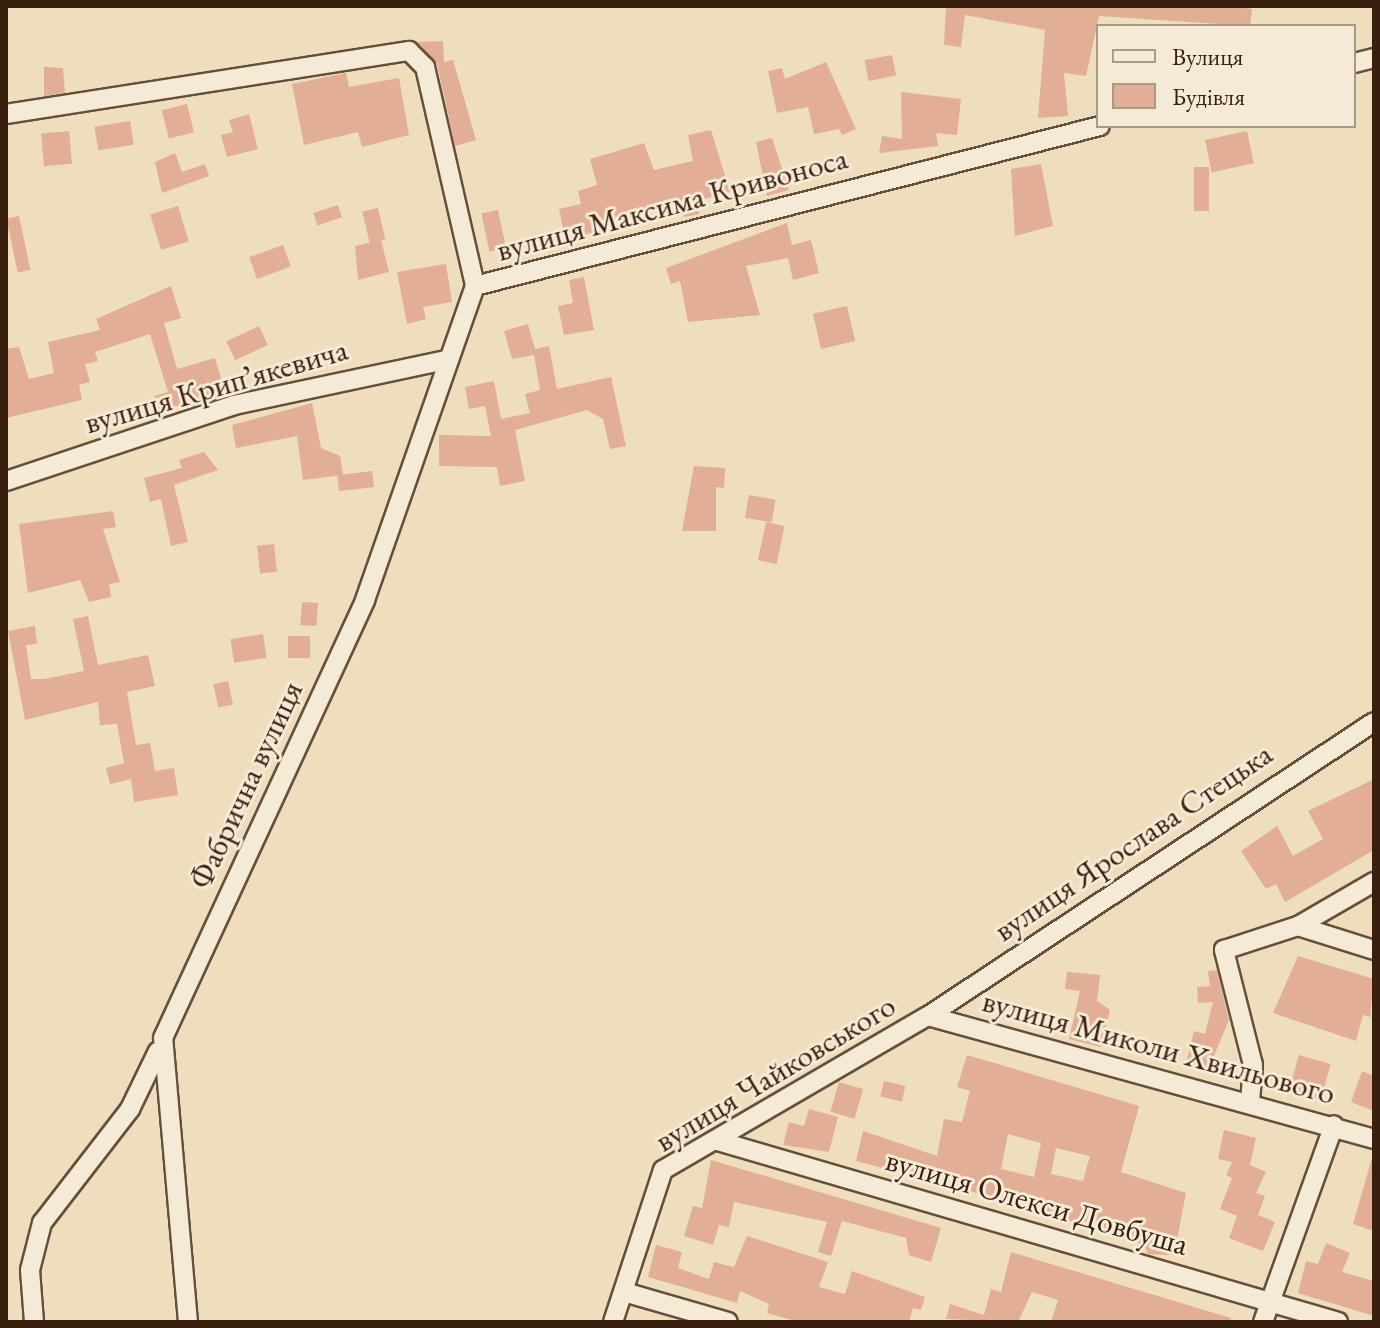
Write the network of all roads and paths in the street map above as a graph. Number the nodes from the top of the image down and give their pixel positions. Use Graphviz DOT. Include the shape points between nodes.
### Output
graph roads {
  1 [pos="6,114"];
  2 [pos="1096,127"];
  3 [pos="475,286"];
  4 [pos="445,360"];
  5 [pos="6,481"];
  6 [pos="1374,722"];
  7 [pos="1374,882"];
  8 [pos="1298,926"];
  9 [pos="1374,950"];
  10 [pos="928,1016"];
  11 [pos="163,1038"];
  12 [pos="1250,1101"];
  13 [pos="1334,1125"];
  14 [pos="1374,1139"];
  15 [pos="718,1141"];
  16 [pos="624,1292"];
  17 [pos="1271,1300"];
  18 [pos="34,1322"];
  19 [pos="188,1322"];
  20 [pos="613,1322"];
  21 [pos="728,1322"];
  22 [pos="1263,1322"];
  23 [pos="1338,1322"];
  1 -- 3 [label="street, вулиця Максима Кривоноса" via="409,51 425,67"];
  2 -- 3 [label="street, вулиця Максима Кривоноса"];
  3 -- 4 [label="street, Фабрична вулиця"];
  4 -- 5 [label="street, вулиця Крипʼякевича" via="234,405"];
  4 -- 11 [label="street, Фабрична вулиця" via="365,600"];
  6 -- 10 [label="street, вулиця Ярослава Стецька"];
  7 -- 8 [label="street"];
  8 -- 9 [label="street"];
  8 -- 12 [label="street" via="1224,950 1253,1065"];
  10 -- 12 [label="street, вулиця Миколи Хвильового"];
  10 -- 15 [label="street, вулиця Чайковського"];
  11 -- 18 [label="street" via="130,1109 42,1223 30,1270"];
  11 -- 19 [label="street, Фабрична вулиця"];
  12 -- 13 [label="street, вулиця Миколи Хвильового"];
  13 -- 14 [label="street, вулиця Миколи Хвильового"];
  13 -- 17 [label="street"];
  15 -- 16 [label="street, вулиця Чайковського" via="663,1170"];
  15 -- 17 [label="street, вулиця Олекси Довбуша"];
  16 -- 20 [label="street, вулиця Чайковського"];
  16 -- 21 [label="street"];
  17 -- 22 [label="street"];
  17 -- 23 [label="street, вулиця Олекси Довбуша"];
}
